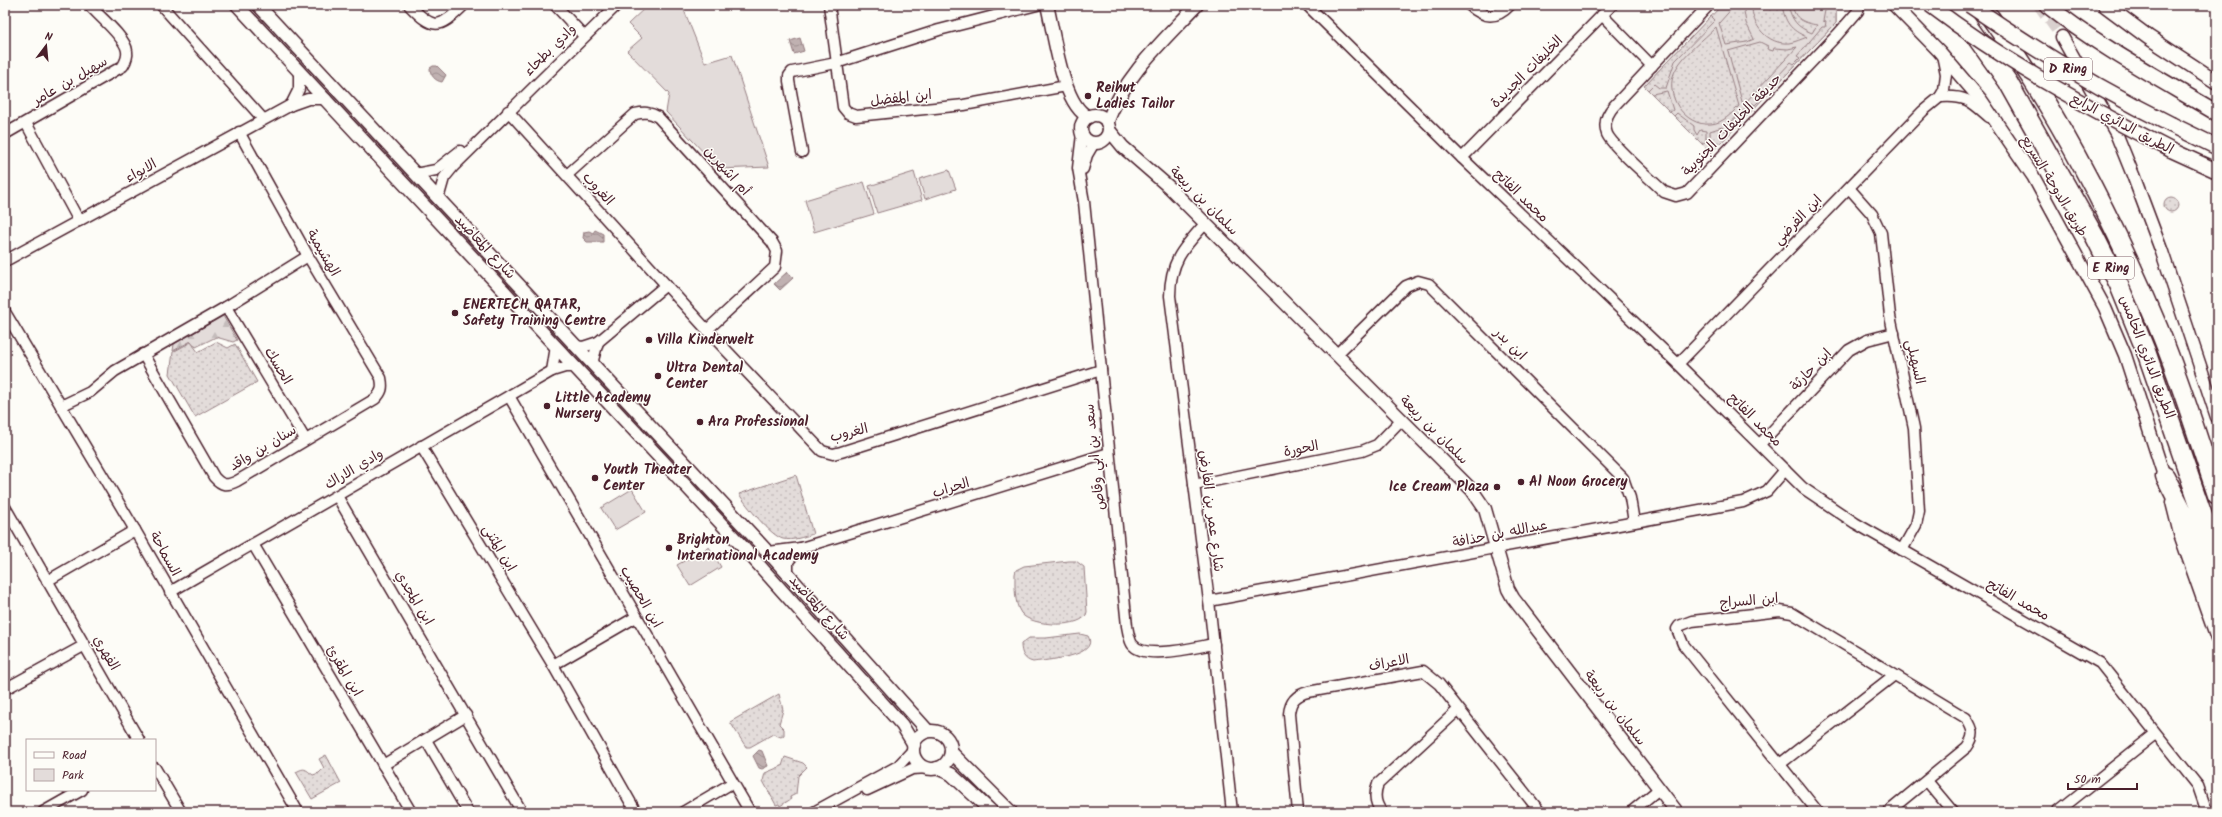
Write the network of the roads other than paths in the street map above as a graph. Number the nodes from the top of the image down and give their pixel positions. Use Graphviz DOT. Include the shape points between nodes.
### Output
graph roads {
  1 [pos="89,5"];
  2 [pos="161,5"];
  3 [pos="237,5"];
  4 [pos="258,5"];
  5 [pos="409,5"];
  6 [pos="464,5"];
  7 [pos="556,5"];
  8 [pos="617,5"];
  9 [pos="828,5"];
  10 [pos="1037,5"];
  11 [pos="1047,5"];
  12 [pos="1197,5"];
  13 [pos="1307,5"];
  14 [pos="1469,5"];
  15 [pos="1510,5"];
  16 [pos="1612,5"];
  17 [pos="1710,5"];
  18 [pos="1860,5"];
  19 [pos="1894,5"];
  20 [pos="1930,5"];
  21 [pos="1952,5"];
  22 [pos="1970,5"];
  23 [pos="1981,5"];
  24 [pos="2047,5"];
  25 [pos="2105,5"];
  26 [pos="1602,15"];
  27 [pos="584,36"];
  28 [pos="2062,37"];
  29 [pos="1939,50"];
  30 [pos="836,63"];
  31 [pos="1652,66"];
  32 [pos="299,72"];
  33 [pos="2217,82"];
  34 [pos="1066,87"];
  35 [pos="1121,93"];
  36 [pos="1940,97"];
  37 [pos="326,99"];
  38 [pos="291,105"];
  39 [pos="2217,113"];
  40 [pos="506,114"];
  41 [pos="1091,116"];
  42 [pos="263,119"];
  43 [pos="26,123"];
  44 [pos="1108,126"];
  45 [pos="2004,131"];
  46 [pos="239,132"];
  47 [pos="1081,133"];
  48 [pos="5,134"];
  49 [pos="1098,142"];
  50 [pos="2217,147"];
  51 [pos="802,152"];
  52 [pos="1132,155"];
  53 [pos="1462,158"];
  54 [pos="2217,171"];
  55 [pos="415,174"];
  56 [pos="567,175"];
  57 [pos="1081,183"];
  58 [pos="1848,188"];
  59 [pos="438,199"];
  60 [pos="79,221"];
  61 [pos="1205,224"];
  62 [pos="308,256"];
  63 [pos="5,260"];
  64 [pos="666,285"];
  65 [pos="226,307"];
  66 [pos="5,312"];
  67 [pos="707,330"];
  68 [pos="1894,333"];
  69 [pos="598,342"];
  70 [pos="556,346"];
  71 [pos="575,346"];
  72 [pos="144,354"];
  73 [pos="1337,354"];
  74 [pos="1678,364"];
  75 [pos="576,366"];
  76 [pos="594,367"];
  77 [pos="1101,370"];
  78 [pos="552,371"];
  79 [pos="383,386"];
  80 [pos="509,396"];
  81 [pos="61,406"];
  82 [pos="2217,417"];
  83 [pos="1402,419"];
  84 [pos="305,439"];
  85 [pos="1760,444"];
  86 [pos="421,446"];
  87 [pos="1108,453"];
  88 [pos="1785,470"];
  89 [pos="2165,476"];
  90 [pos="1194,485"];
  91 [pos="2217,495"];
  92 [pos="337,496"];
  93 [pos="5,508"];
  94 [pos="1634,522"];
  95 [pos="135,530"];
  96 [pos="253,544"];
  97 [pos="801,548"];
  98 [pos="1498,549"];
  99 [pos="1902,550"];
  100 [pos="768,552"];
  101 [pos="2217,556"];
  102 [pos="788,575"];
  103 [pos="48,581"];
  104 [pos="170,592"];
  105 [pos="1209,601"];
  106 [pos="2217,601"];
  107 [pos="636,617"];
  108 [pos="2217,639"];
  109 [pos="1214,644"];
  110 [pos="85,645"];
  111 [pos="553,665"];
  112 [pos="1893,676"];
  113 [pos="5,689"];
  114 [pos="1458,710"];
  115 [pos="466,715"];
  116 [pos="928,731"];
  117 [pos="2155,734"];
  118 [pos="138,739"];
  119 [pos="426,740"];
  120 [pos="913,748"];
  121 [pos="951,752"];
  122 [pos="1780,764"];
  123 [pos="383,765"];
  124 [pos="933,768"];
  125 [pos="156,770"];
  126 [pos="1927,781"];
  127 [pos="732,784"];
  128 [pos="1659,789"];
  129 [pos="80,791"];
  130 [pos="43,812"];
  131 [pos="181,812"];
  132 [pos="298,812"];
  133 [pos="411,812"];
  134 [pos="468,812"];
  135 [pos="522,812"];
  136 [pos="636,812"];
  137 [pos="683,812"];
  138 [pos="750,812"];
  139 [pos="814,812"];
  140 [pos="827,812"];
  141 [pos="992,812"];
  142 [pos="1011,812"];
  143 [pos="1232,812"];
  144 [pos="1298,812"];
  145 [pos="1382,812"];
  146 [pos="1540,812"];
  147 [pos="1631,812"];
  148 [pos="1677,812"];
  149 [pos="1818,812"];
  150 [pos="1888,812"];
  151 [pos="1953,812"];
  152 [pos="2057,812"];
  153 [pos="2207,812"];
  1 -- 43 [label="street, سهيل بن عامر" via="124,42 127,58 123,66"];
  2 -- 42 [label="street"];
  3 -- 32 [label="street, شارع المعاضيد"];
  4 -- 55 [label="street, شارع المعاضيد"];
  5 -- 6 [label="street" via="433,25 446,22"];
  7 -- 27 [label="street"];
  8 -- 27 [label="street, وادي بطحاء"];
  9 -- 30 [label="street, ابن المفضل"];
  10 -- 30 [label="street" via="939,30"];
  11 -- 34 [label="street"];
  12 -- 35 [label="street" via="1147,58"];
  13 -- 53 [label="street, محمد الفاتح"];
  14 -- 15 [label="street" via="1478,13 1489,17 1501,14"];
  16 -- 26 [label="street, الخليفات الجديدة"];
  17 -- 31 [label="street, حديقة الخليفات الجنوبية"];
  18 -- 31 [label="street, حديقة الخليفات الجنوبية" via="1858,11 1838,34 1716,164 1682,195 1664,192 1606,132 1609,111"];
  19 -- 29 [label="street, طريق الدوحة السريع"];
  20 -- 54 [label="main road, الطريق الدائري الرابع / D Ring, bridge" via="1975,38 2081,102 2171,150"];
  21 -- 101 [label="highway, الطريق الدائري الخامس / E Ring" via="2008,82 2096,237 2147,354"];
  22 -- 50 [label="main road, الطريق الدائري الرابع / D Ring, bridge" via="2075,74"];
  23 -- 91 [label="highway, الطريق الدائري الخامس / E Ring" via="2043,97 2082,168 2140,286 2165,344"];
  24 -- 39 [label="main road, D Ring" via="2151,75"];
  25 -- 33 [label="main road" via="2148,37"];
  26 -- 31 [label="street"];
  26 -- 53 [label="street, الخليفات الجديدة"];
  27 -- 40 [label="street, وادي بطحاء"];
  28 -- 82 [label="street" via="2116,133 2164,260"];
  29 -- 36 [label="street" via="1946,74"];
  29 -- 45 [label="street, طريق الدوحة السريع"];
  30 -- 34 [label="street, ابن المفضل" via="843,107 848,113 856,116 964,105"];
  30 -- 51 [label="street" via="794,71 789,76"];
  32 -- 37 [label="street, شارع المعاضيد"];
  32 -- 38 [label="street" via="299,90"];
  34 -- 41 [label="street" via="1076,107"];
  34 -- 47 [label="street" via="1068,102"];
  35 -- 41 [label="street"];
  35 -- 44 [label="street"];
  36 -- 45 [label="street" via="1964,98"];
  36 -- 58 [label="street, ابن الفرضي" via="1923,111"];
  37 -- 38 [label="street, الابواء" via="308,100"];
  37 -- 70 [label="street, شارع المعاضيد"];
  38 -- 42 [label="street, الابواء"];
  40 -- 55 [label="street, وادي بطحاء" via="442,166 429,172"];
  40 -- 56 [label="street, الغروب"];
  40 -- 59 [label="street, وادي بطحاء" via="448,173 441,185"];
  41 -- 44 [label="street" via="1102,117"];
  41 -- 47 [label="street" via="1083,122"];
  42 -- 46 [label="street, الابواء"];
  43 -- 48 [label="street, سهيل بن عامر"];
  43 -- 60 [label="street, سهيل بن عامر"];
  44 -- 49 [label="street" via="1107,137"];
  44 -- 52 [label="street, سلمان بن ربيعة"];
  45 -- 89 [label="street, طريق الدوحة السريع" via="2033,176 2105,308 2125,355"];
  46 -- 60 [label="street, الابواء"];
  46 -- 62 [label="street, الهشيمية"];
  47 -- 49 [label="street" via="1086,140"];
  47 -- 57 [label="street" via="1078,168"];
  49 -- 52 [label="street, سلمان بن ربيعة"];
  49 -- 57 [label="street" via="1085,160"];
  52 -- 61 [label="street, سلمان بن ربيعة"];
  53 -- 74 [label="street, محمد الفاتح"];
  55 -- 59 [label="street, شارع المعاضيد"];
  56 -- 64 [label="street, الغروب"];
  56 -- 67 [label="street, أم اشهرين" via="635,114 652,114 658,117 772,242 777,251 775,267"];
  57 -- 77 [label="street, سعد بن ابي وقاص"];
  58 -- 68 [label="street, السهيلي" via="1872,214 1881,233"];
  58 -- 74 [label="street, ابن الفرضي"];
  59 -- 71 [label="street, شارع المعاضيد"];
  60 -- 63 [label="street, الابواء"];
  61 -- 73 [label="street, سلمان بن ربيعة"];
  61 -- 90 [label="street, شارع عمر بن الفارض" via="1178,257 1170,283"];
  62 -- 65 [label="street"];
  62 -- 79 [label="street, الهشيمية" via="381,378"];
  64 -- 67 [label="street, الغروب"];
  64 -- 69 [label="street"];
  65 -- 72 [label="street"];
  65 -- 84 [label="street, الحسك"];
  66 -- 81 [label="street, السماحة"];
  67 -- 77 [label="street, الغروب" via="818,448 833,454"];
  68 -- 85 [label="street, ابن حارثة" via="1867,340 1849,350"];
  68 -- 99 [label="street, السهيلي" via="1914,428 1920,497 1916,525"];
  69 -- 71 [label="street" via="583,348"];
  69 -- 76 [label="street"];
  70 -- 75 [label="street, شارع المعاضيد"];
  70 -- 78 [label="street"];
  71 -- 76 [label="street, شارع المعاضيد"];
  72 -- 81 [label="street" via="115,371 90,392"];
  72 -- 84 [label="street, سنان بن واقد" via="214,477 220,483 230,484"];
  73 -- 83 [label="street, سلمان بن ربيعة"];
  73 -- 94 [label="street, ابن بدر" via="1406,286 1418,281 1429,284 1623,478"];
  74 -- 85 [label="street, محمد الفاتح"];
  75 -- 78 [label="street, وادي الاراك"];
  75 -- 120 [label="street, شارع المعاضيد" via="822,634 902,725"];
  76 -- 100 [label="street, شارع المعاضيد"];
  77 -- 87 [label="street, سعد بن ابي وقاص"];
  78 -- 80 [label="street, وادي الاراك"];
  79 -- 84 [label="street, سنان بن واقد" via="375,399"];
  80 -- 86 [label="street, وادي الاراك"];
  80 -- 107 [label="street, ابن الحصيب"];
  81 -- 95 [label="street, السماحة"];
  83 -- 90 [label="street, الحورة" via="1377,445 1362,451"];
  83 -- 98 [label="street, سلمان بن ربيعة" via="1478,498 1485,509"];
  85 -- 88 [label="street, محمد الفاتح"];
  86 -- 92 [label="street, وادي الاراك"];
  86 -- 111 [label="street, ابن المثنى"];
  87 -- 97 [label="street, الحراب"];
  87 -- 109 [label="street, سعد بن ابي وقاص" via="1127,626 1132,644 1138,649 1151,652"];
  88 -- 94 [label="street, عبدالله بن حذافة" via="1767,491 1743,502"];
  88 -- 99 [label="street, محمد الفاتح" via="1804,488 1855,523"];
  89 -- 106 [label="highway" via="2191,527"];
  89 -- 108 [label="street, طريق الدوحة السريع" via="2180,534"];
  90 -- 105 [label="street, شارع عمر بن الفارض"];
  92 -- 96 [label="street, وادي الاراك"];
  92 -- 115 [label="street, ابن المجدي"];
  93 -- 103 [label="street, الفهري"];
  94 -- 98 [label="street, عبدالله بن حذافة"];
  95 -- 103 [label="street"];
  95 -- 104 [label="street, السماحة"];
  96 -- 104 [label="street, وادي الاراك"];
  96 -- 123 [label="street, ابن المقرئ"];
  97 -- 100 [label="street, الحراب"];
  97 -- 102 [label="street" via="794,552 788,561"];
  98 -- 105 [label="street, عبدالله بن حذافة"];
  98 -- 128 [label="street, سلمان بن ربيعة" via="1508,589 1519,607"];
  99 -- 117 [label="street, محمد الفاتح" via="2100,663"];
  100 -- 102 [label="street, شارع المعاضيد"];
  102 -- 116 [label="street, شارع المعاضيد"];
  103 -- 110 [label="street, الفهري"];
  104 -- 132 [label="street, السماحة"];
  105 -- 109 [label="street, شارع عمر بن الفارض"];
  107 -- 111 [label="street"];
  107 -- 127 [label="street, ابن الحصيب"];
  109 -- 143 [label="street, شارع عمر بن الفارض"];
  110 -- 113 [label="street"];
  110 -- 118 [label="street, الفهري"];
  111 -- 136 [label="street, ابن المثنى"];
  112 -- 122 [label="street"];
  112 -- 122 [label="street, ابن السراج" via="1792,613 1780,611 1692,620 1679,626 1677,629 1682,644"];
  112 -- 126 [label="street, ابن السراج" via="1966,718 1974,732 1973,739 1967,747"];
  114 -- 144 [label="street, الاعراف" via="1433,677 1423,671 1297,696 1291,703 1289,714"];
  114 -- 145 [label="street" via="1378,784 1376,804"];
  114 -- 146 [label="street, الاعراف"];
  115 -- 119 [label="street"];
  115 -- 135 [label="street, ابن المجدي"];
  116 -- 120 [label="street" via="920,735"];
  116 -- 121 [label="street" via="936,731 946,737"];
  117 -- 152 [label="street"];
  117 -- 153 [label="street, محمد الفاتح" via="2198,786"];
  119 -- 123 [label="street"];
  119 -- 134 [label="street"];
  120 -- 124 [label="street" via="918,762"];
  120 -- 139 [label="street" via="898,766"];
  121 -- 124 [label="street" via="946,762"];
  121 -- 142 [label="street"];
  122 -- 149 [label="street, ابن السراج"];
  123 -- 133 [label="street, ابن المقرئ"];
  124 -- 140 [label="street" via="912,769 895,776"];
  124 -- 141 [label="street" via="951,774"];
  125 -- 131 [label="street"];
  126 -- 150 [label="street, ابن السراج"];
  126 -- 151 [label="street"];
  127 -- 137 [label="street"];
  127 -- 138 [label="street, ابن الحصيب"];
  128 -- 147 [label="street"];
  128 -- 148 [label="street, سلمان بن ربيعة"];
  129 -- 130 [label="street"];
}
